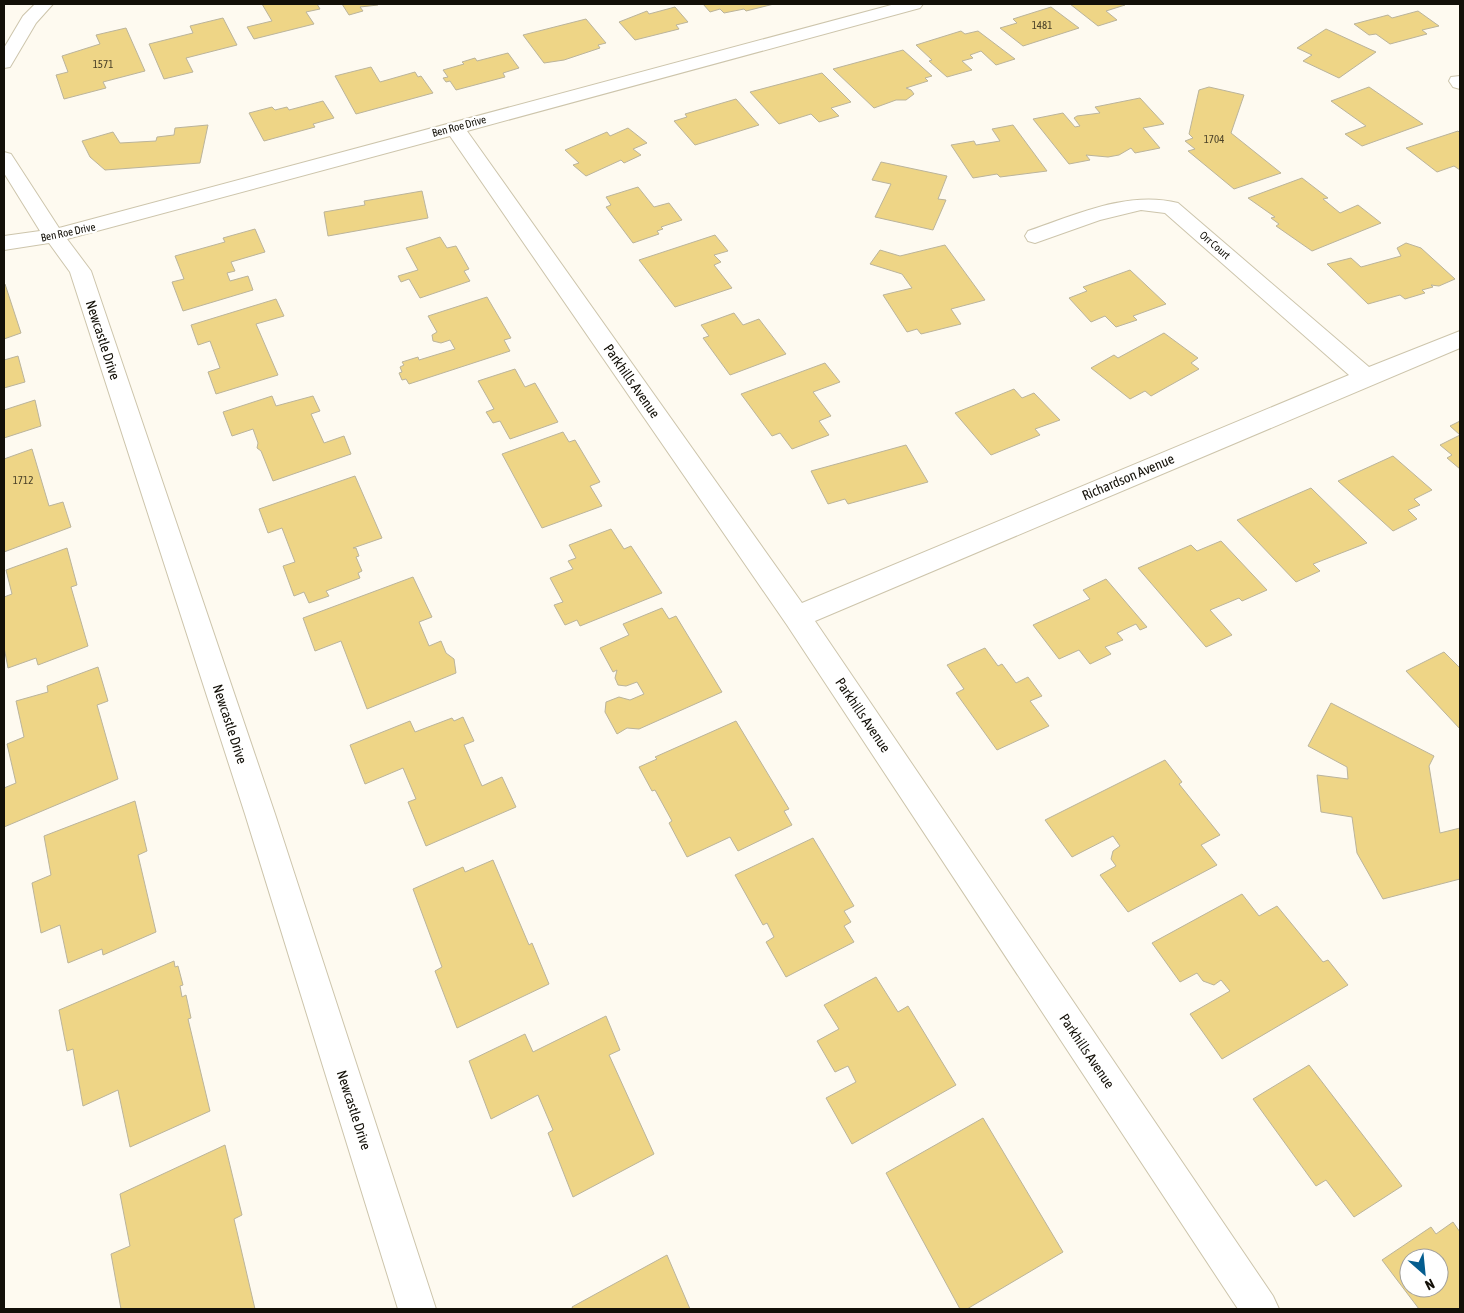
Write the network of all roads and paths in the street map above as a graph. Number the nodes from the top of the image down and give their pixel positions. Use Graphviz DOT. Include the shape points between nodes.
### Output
graph roads {
  1 [pos="44,4"];
  2 [pos="914,4"];
  3 [pos="4,63"];
  4 [pos="454,128"];
  5 [pos="4,158"];
  6 [pos="54,236"];
  7 [pos="1035,236"];
  8 [pos="4,243"];
  9 [pos="1460,339"];
  10 [pos="1366,376"];
  11 [pos="797,616"];
  12 [pos="417,1309"];
  13 [pos="1260,1309"];
  1 -- 3 [label="street" via="29,20"];
  2 -- 4 [label="street, Ben Roe Drive"];
  4 -- 6 [label="street, Ben Roe Drive"];
  4 -- 11 [label="street, Parkhills Avenue"];
  5 -- 6 [label="street, Newcastle Drive"];
  6 -- 8 [label="street, Ben Roe Drive"];
  6 -- 12 [label="street, Newcastle Drive" via="80,271 260,814"];
  7 -- 10 [label="street, Orr Court" via="1094,214 1140,204 1171,207"];
  9 -- 10 [label="street, Richardson Avenue"];
  10 -- 11 [label="street, Richardson Avenue"];
  11 -- 13 [label="street, Parkhills Avenue"];
}
